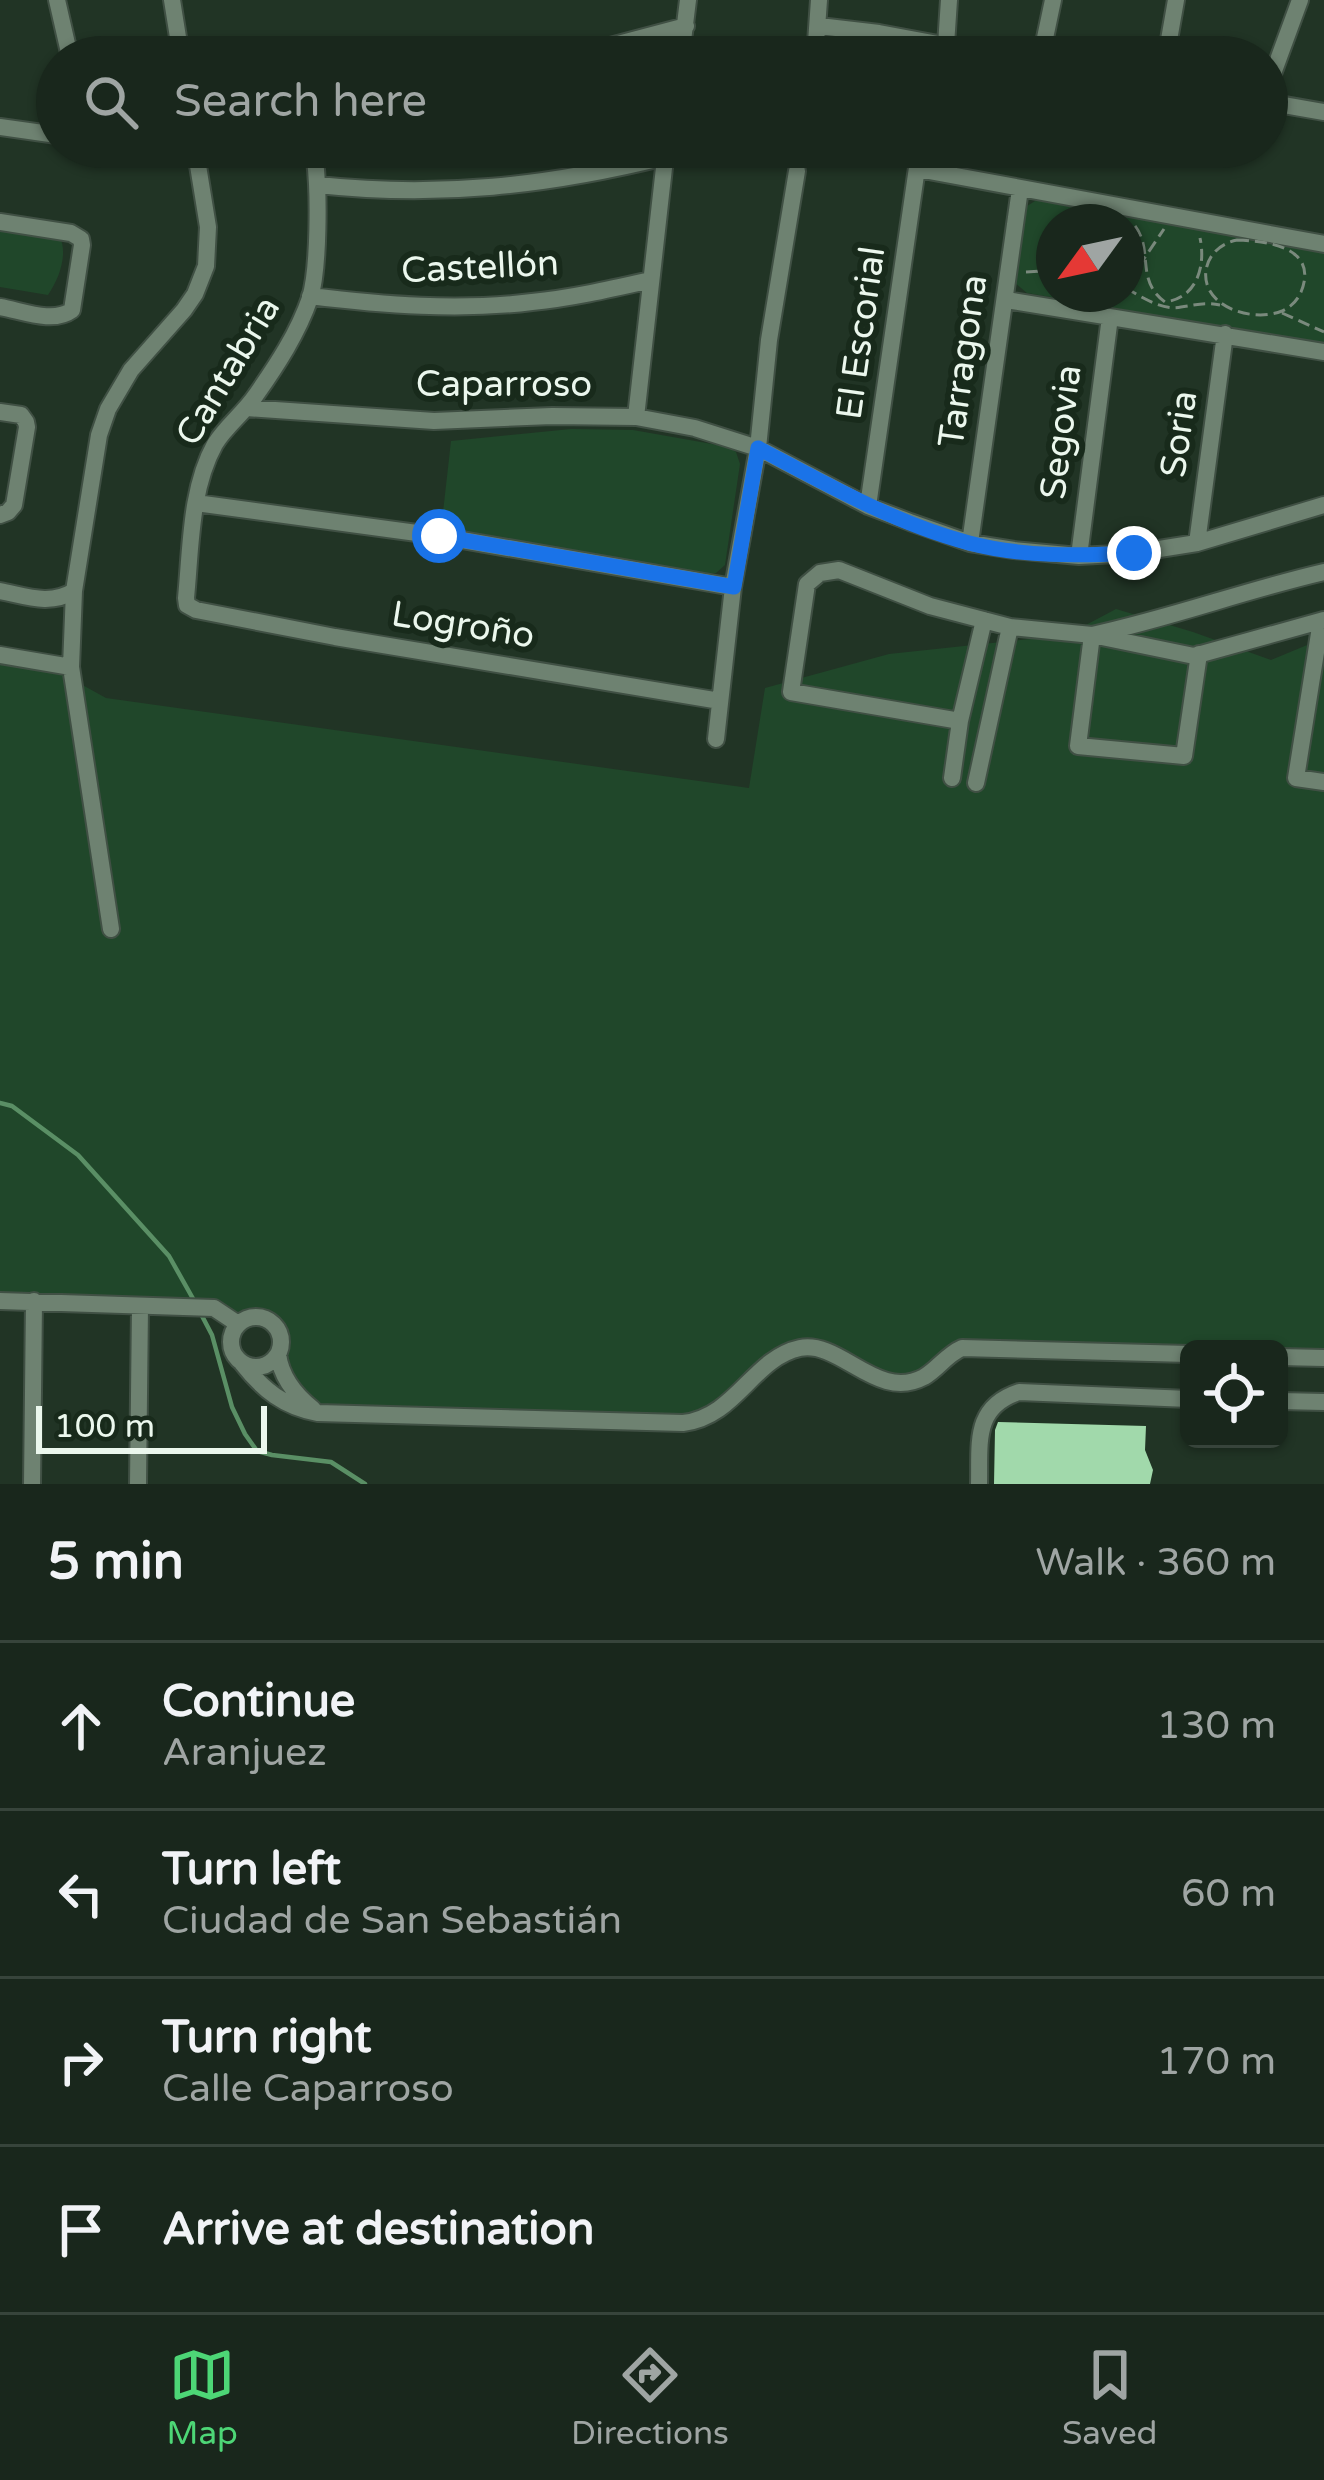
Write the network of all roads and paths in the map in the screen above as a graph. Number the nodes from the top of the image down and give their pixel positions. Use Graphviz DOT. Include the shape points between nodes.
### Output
graph roads {
  1 [pos="57,0"];
  2 [pos="172,0"];
  3 [pos="688,0"];
  4 [pos="819,0"];
  5 [pos="949,0"];
  6 [pos="1053,0"];
  7 [pos="1176,0"];
  8 [pos="1300,0"];
  9 [pos="686,26"];
  10 [pos="819,26"];
  11 [pos="65,36"];
  12 [pos="177,36"];
  13 [pos="648,36"];
  14 [pos="684,36"];
  15 [pos="818,36"];
  16 [pos="886,36"];
  17 [pos="947,36"];
  18 [pos="1045,36"];
  19 [pos="1170,36"];
  20 [pos="1287,36"];
  21 [pos="1288,106"];
  22 [pos="1324,112"];
  23 [pos="0,128"];
  24 [pos="36,132"];
  25 [pos="198,168"];
  26 [pos="316,168"];
  27 [pos="616,168"];
  28 [pos="664,168"];
  29 [pos="918,169"];
  30 [pos="797,171"];
  31 [pos="318,185"];
  32 [pos="1020,189"];
  33 [pos="0,222"];
  34 [pos="1173,224"];
  35 [pos="1198,231"];
  36 [pos="1324,244"];
  37 [pos="1144,257"];
  38 [pos="1036,271"];
  39 [pos="1009,278"];
  40 [pos="651,280"];
  41 [pos="310,296"];
  42 [pos="1144,297"];
  43 [pos="1006,300"];
  44 [pos="1221,306"];
  45 [pos="0,307"];
  46 [pos="1280,312"];
  47 [pos="1110,317"];
  48 [pos="1324,332"];
  49 [pos="1225,334"];
  50 [pos="1324,352"];
  51 [pos="247,408"];
  52 [pos="8,413"];
  53 [pos="636,417"];
  54 [pos="758,448"];
  55 [pos="1323,500"];
  56 [pos="196,502"];
  57 [pos="868,506"];
  58 [pos="0,515"];
  59 [pos="970,543"];
  60 [pos="1197,543"];
  61 [pos="1079,556"];
  62 [pos="1324,572"];
  63 [pos="734,587"];
  64 [pos="0,591"];
  65 [pos="74,591"];
  66 [pos="196,610"];
  67 [pos="984,620"];
  68 [pos="1322,620"];
  69 [pos="1010,627"];
  70 [pos="1092,635"];
  71 [pos="1199,654"];
  72 [pos="0,656"];
  73 [pos="70,668"];
  74 [pos="720,700"];
  75 [pos="960,721"];
  76 [pos="716,739"];
  77 [pos="952,778"];
  78 [pos="1324,782"];
  79 [pos="976,783"];
  80 [pos="111,929"];
  81 [pos="0,1300"];
  82 [pos="34,1301"];
  83 [pos="140,1306"];
  84 [pos="238,1324"];
  85 [pos="278,1354"];
  86 [pos="1180,1354"];
  87 [pos="1288,1357"];
  88 [pos="1324,1358"];
  89 [pos="242,1363"];
  90 [pos="1180,1399"];
  91 [pos="1288,1401"];
  92 [pos="1324,1402"];
  93 [pos="318,1413"];
  94 [pos="32,1484"];
  95 [pos="138,1484"];
  96 [pos="980,1484"];
  1 -- 11 [label="street"];
  2 -- 12 [label="street"];
  3 -- 9 [label="street"];
  4 -- 10 [label="street"];
  5 -- 17 [label="street"];
  6 -- 18 [label="street"];
  7 -- 19 [label="street"];
  8 -- 20 [label="street"];
  9 -- 13 [label="street"];
  9 -- 14 [label="street"];
  10 -- 15 [label="street"];
  10 -- 16 [label="street"];
  21 -- 22 [label="street"];
  23 -- 24 [label="street"];
  25 -- 65 [label="street" via="206,266 195,294 108,410"];
  26 -- 31 [label="street, Cantabria"];
  27 -- 31 [label="street" via="431,192"];
  28 -- 40 [label="street"];
  29 -- 32 [label="street"];
  29 -- 57 [label="street, El Escorial"];
  30 -- 54 [label="street"];
  31 -- 41 [label="street, Cantabria"];
  32 -- 36 [label="street"];
  32 -- 39 [label="street, Tarragona"];
  33 -- 45 [label="street" via="82,242 68,315"];
  34 -- 37 [label="path"];
  35 -- 37 [label="path" via="1202,265 1181,298 1156,296"];
  38 -- 39 [label="path"];
  39 -- 43 [label="street, Tarragona"];
  40 -- 41 [label="street, Castellón" via="506,304"];
  40 -- 53 [label="street"];
  41 -- 51 [label="street, Cantabria"];
  42 -- 44 [label="path" via="1164,307"];
  43 -- 47 [label="street"];
  43 -- 59 [label="street, Tarragona"];
  44 -- 46 [label="path"];
  44 -- 46 [label="path" via="1207,285 1209,260 1225,243 1262,241 1281,245 1306,269 1296,303"];
  46 -- 48 [label="path"];
  47 -- 49 [label="street"];
  47 -- 61 [label="street, Segovia"];
  49 -- 50 [label="street"];
  49 -- 60 [label="street, Soria"];
  51 -- 53 [label="street, Caparroso" via="434,421"];
  51 -- 56 [label="street, Cantabria" via="216,442"];
  52 -- 58 [label="street" via="27,427 14,505"];
  53 -- 54 [label="street, Caparroso"];
  54 -- 57 [label="street, Caparroso"];
  54 -- 63 [label="street"];
  55 -- 60 [label="street, Caparroso"];
  56 -- 63 [label="street"];
  56 -- 66 [label="street, Cantabria" via="186,598"];
  57 -- 59 [label="street, Caparroso"];
  59 -- 61 [label="street, Caparroso"];
  60 -- 61 [label="street, Caparroso"];
  62 -- 70 [label="street"];
  63 -- 74 [label="street"];
  64 -- 65 [label="street" via="61,599"];
  65 -- 73 [label="street"];
  66 -- 74 [label="street, Logroño"];
  67 -- 69 [label="street"];
  67 -- 75 [label="street"];
  67 -- 75 [label="street" via="839,570 808,584 791,692"];
  68 -- 71 [label="street"];
  68 -- 78 [label="street" via="1296,778"];
  69 -- 70 [label="street"];
  69 -- 79 [label="street"];
  70 -- 71 [label="street"];
  70 -- 71 [label="street" via="1078,746 1184,756"];
  72 -- 73 [label="street"];
  73 -- 80 [label="street"];
  74 -- 76 [label="street"];
  75 -- 77 [label="street"];
  81 -- 82 [label="street"];
  82 -- 83 [label="street"];
  82 -- 94 [label="street"];
  83 -- 84 [label="street" via="214,1308"];
  83 -- 95 [label="street"];
  84 -- 85 [label="street" via="250,1317 272,1323"];
  84 -- 89 [label="street" via="230,1342"];
  85 -- 89 [label="street" via="266,1365"];
  85 -- 93 [label="street" via="290,1386"];
  86 -- 93 [label="street" via="962,1348 907,1382 804,1347 773,1362 709,1417 682,1423"];
  87 -- 88 [label="street"];
  89 -- 93 [label="street" via="272,1396"];
  90 -- 96 [label="street" via="1006,1396 981,1427"];
  91 -- 92 [label="street"];
}
